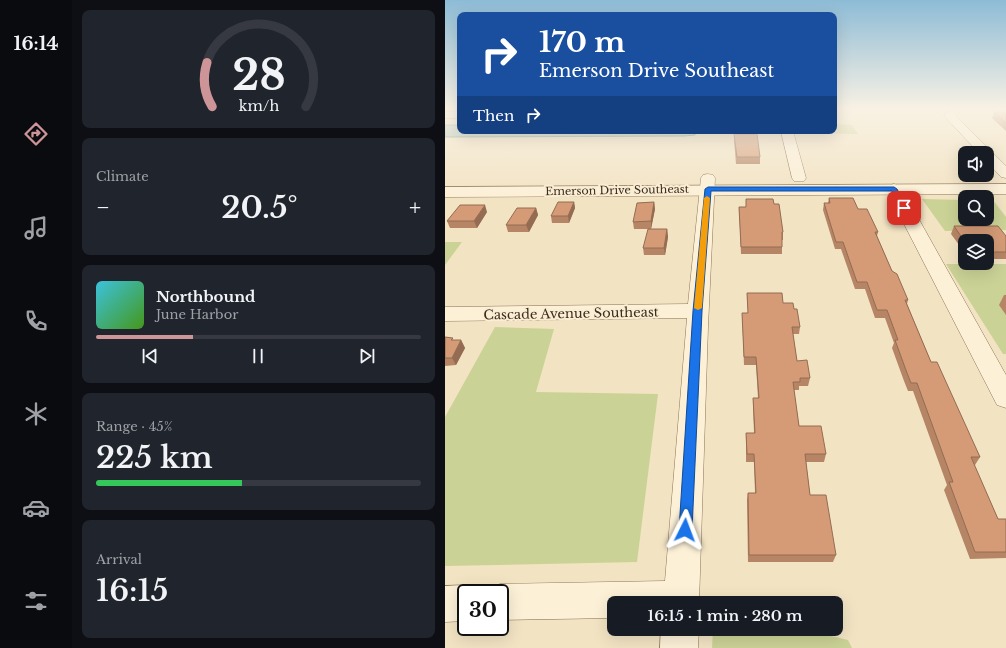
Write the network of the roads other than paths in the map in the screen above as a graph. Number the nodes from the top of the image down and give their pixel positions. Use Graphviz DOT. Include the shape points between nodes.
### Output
graph roads {
  1 [pos="789,138"];
  2 [pos="972,138"];
  3 [pos="979,146"];
  4 [pos="994,161"];
  5 [pos="1006,174"];
  6 [pos="799,178"];
  7 [pos="1006,178"];
  8 [pos="445,181"];
  9 [pos="708,184"];
  10 [pos="894,189"];
  11 [pos="1006,189"];
  12 [pos="445,192"];
  13 [pos="698,311"];
  14 [pos="445,314"];
  15 [pos="1006,398"];
  16 [pos="682,596"];
  17 [pos="509,602"];
  18 [pos="457,603"];
  19 [pos="445,604"];
  20 [pos="607,607"];
  21 [pos="680,636"];
  22 [pos="679,648"];
  1 -- 6 [label="street"];
  2 -- 3 [label="street"];
  4 -- 5 [label="street"];
  6 -- 7 [label="street, Emerson Drive Southeast"];
  6 -- 9 [label="street, Emerson Drive Southeast"];
  8 -- 9 [label="street, Emerson Drive Southeast"];
  9 -- 10 [label="street, Emerson Drive Southeast"];
  9 -- 12 [label="street, Emerson Drive Southeast"];
  9 -- 13 [label="street"];
  10 -- 11 [label="street, Emerson Drive Southeast"];
  10 -- 15 [label="street"];
  13 -- 14 [label="street, Cascade Avenue Southeast"];
  13 -- 16 [label="street"];
  17 -- 20 [label="street"];
  18 -- 19 [label="street"];
  21 -- 22 [label="street"];
}
